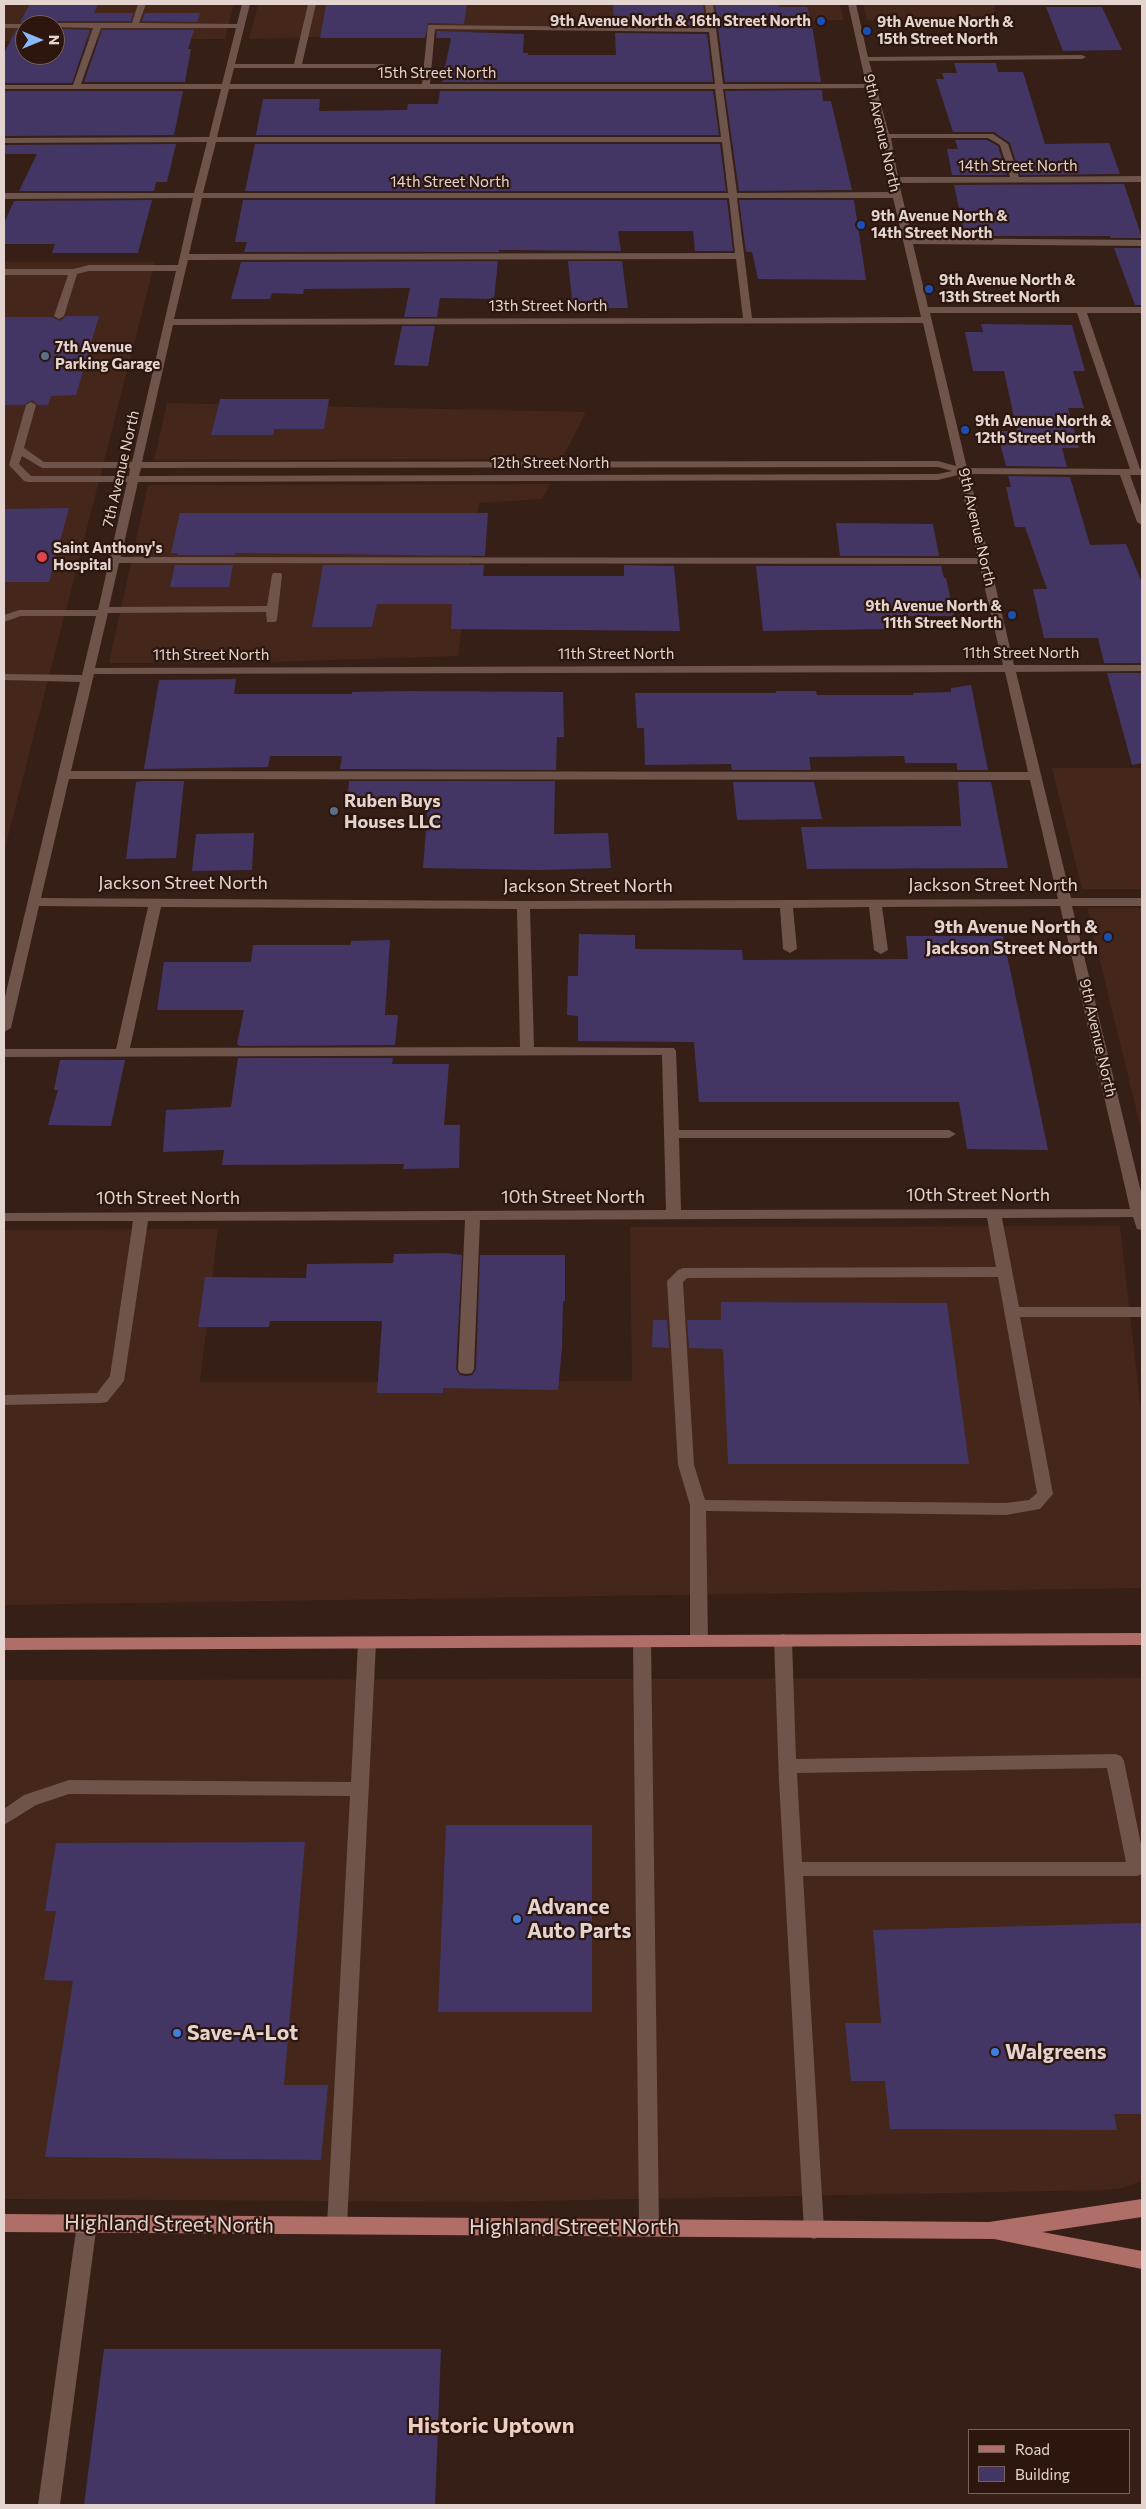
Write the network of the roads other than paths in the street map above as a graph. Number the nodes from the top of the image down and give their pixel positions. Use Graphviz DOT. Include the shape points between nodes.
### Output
graph roads {
  1 [pos="142,4"];
  2 [pos="246,4"];
  3 [pos="312,4"];
  4 [pos="709,4"];
  5 [pos="852,4"];
  6 [pos="98,25"];
  7 [pos="65,26"];
  8 [pos="135,26"];
  9 [pos="240,26"];
  10 [pos="712,30"];
  11 [pos="1082,57"];
  12 [pos="865,58"];
  13 [pos="230,66"];
  14 [pos="297,66"];
  15 [pos="383,66"];
  16 [pos="719,86"];
  17 [pos="871,86"];
  18 [pos="4,87"];
  19 [pos="76,87"];
  20 [pos="225,87"];
  21 [pos="426,87"];
  22 [pos="886,136"];
  23 [pos="726,139"];
  24 [pos="4,140"];
  25 [pos="212,140"];
  26 [pos="1015,179"];
  27 [pos="1142,179"];
  28 [pos="894,180"];
  29 [pos="733,195"];
  30 [pos="897,195"];
  31 [pos="4,196"];
  32 [pos="198,196"];
  33 [pos="908,241"];
  34 [pos="1142,243"];
  35 [pos="740,256"];
  36 [pos="184,257"];
  37 [pos="182,268"];
  38 [pos="4,272"];
  39 [pos="73,272"];
  40 [pos="1081,310"];
  41 [pos="1142,310"];
  42 [pos="926,315"];
  43 [pos="59,316"];
  44 [pos="748,320"];
  45 [pos="170,322"];
  46 [pos="31,405"];
  47 [pos="18,449"];
  48 [pos="137,466"];
  49 [pos="964,471"];
  50 [pos="1124,472"];
  51 [pos="1139,472"];
  52 [pos="134,479"];
  53 [pos="1142,522"];
  54 [pos="115,560"];
  55 [pos="984,561"];
  56 [pos="277,575"];
  57 [pos="103,612"];
  58 [pos="4,619"];
  59 [pos="1010,668"];
  60 [pos="1142,668"];
  61 [pos="88,675"];
  62 [pos="4,677"];
  63 [pos="64,775"];
  64 [pos="1036,776"];
  65 [pos="156,901"];
  66 [pos="34,902"];
  67 [pos="1142,902"];
  68 [pos="786,904"];
  69 [pos="876,904"];
  70 [pos="1067,904"];
  71 [pos="523,905"];
  72 [pos="790,949"];
  73 [pos="881,950"];
  74 [pos="4,1028"];
  75 [pos="527,1051"];
  76 [pos="122,1052"];
  77 [pos="4,1053"];
  78 [pos="671,1134"];
  79 [pos="950,1134"];
  80 [pos="994,1214"];
  81 [pos="674,1215"];
  82 [pos="473,1216"];
  83 [pos="4,1217"];
  84 [pos="141,1217"];
  85 [pos="1141,1218"];
  86 [pos="1005,1272"];
  87 [pos="1012,1312"];
  88 [pos="1142,1312"];
  89 [pos="466,1369"];
  90 [pos="4,1400"];
  91 [pos="698,1505"];
  92 [pos="1142,1639"];
  93 [pos="782,1640"];
  94 [pos="642,1641"];
  95 [pos="699,1641"];
  96 [pos="367,1643"];
  97 [pos="4,1644"];
  98 [pos="788,1766"];
  99 [pos="360,1788"];
  100 [pos="4,1818"];
  101 [pos="793,1869"];
  102 [pos="1140,1869"];
  103 [pos="1142,2208"];
  104 [pos="4,2223"];
  105 [pos="87,2223"];
  106 [pos="337,2225"];
  107 [pos="649,2227"];
  108 [pos="814,2230"];
  109 [pos="990,2231"];
  110 [pos="1142,2260"];
  111 [pos="49,2505"];
  1 -- 8 [label="street"];
  2 -- 9 [label="street, 7th Avenue North"];
  3 -- 14 [label="street"];
  4 -- 10 [label="street"];
  5 -- 12 [label="street, 9th Avenue North"];
  6 -- 7 [label="street"];
  6 -- 8 [label="street"];
  6 -- 19 [label="street"];
  8 -- 9 [label="street"];
  9 -- 13 [label="street, 7th Avenue North"];
  10 -- 16 [label="street"];
  10 -- 21 [label="street" via="431,27"];
  11 -- 12 [label="street"];
  12 -- 17 [label="street, 9th Avenue North"];
  13 -- 14 [label="street"];
  13 -- 20 [label="street, 7th Avenue North"];
  14 -- 15 [label="street"];
  16 -- 17 [label="street, 15th Street North"];
  16 -- 21 [label="street, 15th Street North"];
  16 -- 23 [label="street"];
  17 -- 22 [label="street, 9th Avenue North"];
  18 -- 19 [label="street, 15th Street North"];
  19 -- 20 [label="street, 15th Street North"];
  20 -- 21 [label="street, 15th Street North"];
  20 -- 25 [label="street, 7th Avenue North"];
  22 -- 26 [label="street" via="990,136 1004,144"];
  22 -- 28 [label="street, 9th Avenue North"];
  23 -- 25 [label="street"];
  23 -- 29 [label="street"];
  24 -- 25 [label="street"];
  25 -- 32 [label="street, 7th Avenue North"];
  26 -- 27 [label="street, 14th Street North"];
  26 -- 28 [label="street, 14th Street North"];
  28 -- 30 [label="street, 9th Avenue North"];
  29 -- 30 [label="street, 14th Street North"];
  29 -- 32 [label="street, 14th Street North"];
  29 -- 35 [label="street"];
  30 -- 33 [label="street, 9th Avenue North"];
  31 -- 32 [label="street, 14th Street North"];
  32 -- 36 [label="street, 7th Avenue North"];
  33 -- 34 [label="street"];
  33 -- 42 [label="street, 9th Avenue North"];
  35 -- 36 [label="street"];
  35 -- 44 [label="street"];
  36 -- 37 [label="street, 7th Avenue North"];
  37 -- 39 [label="street" via="89,268"];
  37 -- 45 [label="street, 7th Avenue North"];
  38 -- 39 [label="street"];
  39 -- 43 [label="street"];
  40 -- 41 [label="street, 13th Street North"];
  40 -- 42 [label="street, 13th Street North"];
  40 -- 51 [label="street"];
  42 -- 44 [label="street, 13th Street North"];
  42 -- 49 [label="street, 9th Avenue North"];
  44 -- 45 [label="street, 13th Street North"];
  45 -- 48 [label="street, 7th Avenue North"];
  46 -- 47 [label="street"];
  47 -- 48 [label="street, 12th Street North" via="42,465"];
  47 -- 52 [label="street, 12th Street North" via="14,465 28,479"];
  48 -- 49 [label="street, 12th Street North" via="938,464"];
  48 -- 52 [label="street, 7th Avenue North"];
  49 -- 50 [label="street, 12th Street North"];
  49 -- 52 [label="street, 12th Street North" via="938,477"];
  49 -- 55 [label="street, 9th Avenue North"];
  50 -- 51 [label="street, 12th Street North"];
  50 -- 53 [label="street"];
  52 -- 54 [label="street, 7th Avenue North"];
  54 -- 55 [label="street"];
  54 -- 57 [label="street, 7th Avenue North"];
  55 -- 59 [label="street, 9th Avenue North"];
  56 -- 57 [label="street" via="272,615"];
  57 -- 58 [label="street" via="19,613"];
  57 -- 61 [label="street, 7th Avenue North"];
  59 -- 60 [label="street, 11th Street North"];
  59 -- 61 [label="street, 11th Street North"];
  59 -- 64 [label="street, 9th Avenue North"];
  61 -- 62 [label="street, 11th Street North"];
  61 -- 63 [label="street, 7th Avenue North"];
  63 -- 64 [label="street"];
  63 -- 66 [label="street, 7th Avenue North"];
  64 -- 70 [label="street, 9th Avenue North"];
  65 -- 66 [label="street, Jackson Street North"];
  65 -- 71 [label="street, Jackson Street North"];
  65 -- 76 [label="street"];
  66 -- 74 [label="street, 7th Avenue North"];
  67 -- 70 [label="street, Jackson Street North"];
  68 -- 69 [label="street, Jackson Street North"];
  68 -- 71 [label="street, Jackson Street North"];
  68 -- 72 [label="street"];
  69 -- 70 [label="street, Jackson Street North"];
  69 -- 73 [label="street"];
  70 -- 85 [label="street, 9th Avenue North"];
  71 -- 75 [label="street"];
  75 -- 76 [label="street"];
  75 -- 78 [label="street" via="669,1051"];
  76 -- 77 [label="street"];
  78 -- 79 [label="street"];
  78 -- 81 [label="street"];
  80 -- 81 [label="street, 10th Street North"];
  80 -- 85 [label="street, 10th Street North"];
  80 -- 86 [label="street"];
  81 -- 82 [label="street, 10th Street North"];
  82 -- 84 [label="street, 10th Street North"];
  82 -- 89 [label="street"];
  83 -- 84 [label="street, 10th Street North"];
  84 -- 90 [label="street" via="118,1376 101,1398"];
  86 -- 87 [label="street"];
  86 -- 91 [label="street" via="683,1273 676,1281 686,1465"];
  87 -- 88 [label="street"];
  87 -- 91 [label="street" via="1045,1494 1034,1505 1006,1509"];
  91 -- 95 [label="street"];
  92 -- 93 [label="main road"];
  93 -- 95 [label="main road"];
  93 -- 98 [label="street"];
  94 -- 95 [label="main road"];
  94 -- 96 [label="main road"];
  94 -- 107 [label="street"];
  96 -- 97 [label="main road"];
  96 -- 99 [label="street"];
  98 -- 101 [label="street"];
  98 -- 102 [label="street" via="1115,1761"];
  99 -- 100 [label="street" via="69,1787 30,1800"];
  99 -- 106 [label="street"];
  101 -- 102 [label="street"];
  101 -- 108 [label="street"];
  103 -- 109 [label="main road, Highland Street North"];
  104 -- 105 [label="main road, Highland Street North"];
  105 -- 106 [label="main road, Highland Street North"];
  105 -- 111 [label="street"];
  106 -- 107 [label="main road, Highland Street North"];
  107 -- 108 [label="main road, Highland Street North"];
  108 -- 109 [label="main road, Highland Street North"];
  109 -- 110 [label="main road"];
}
